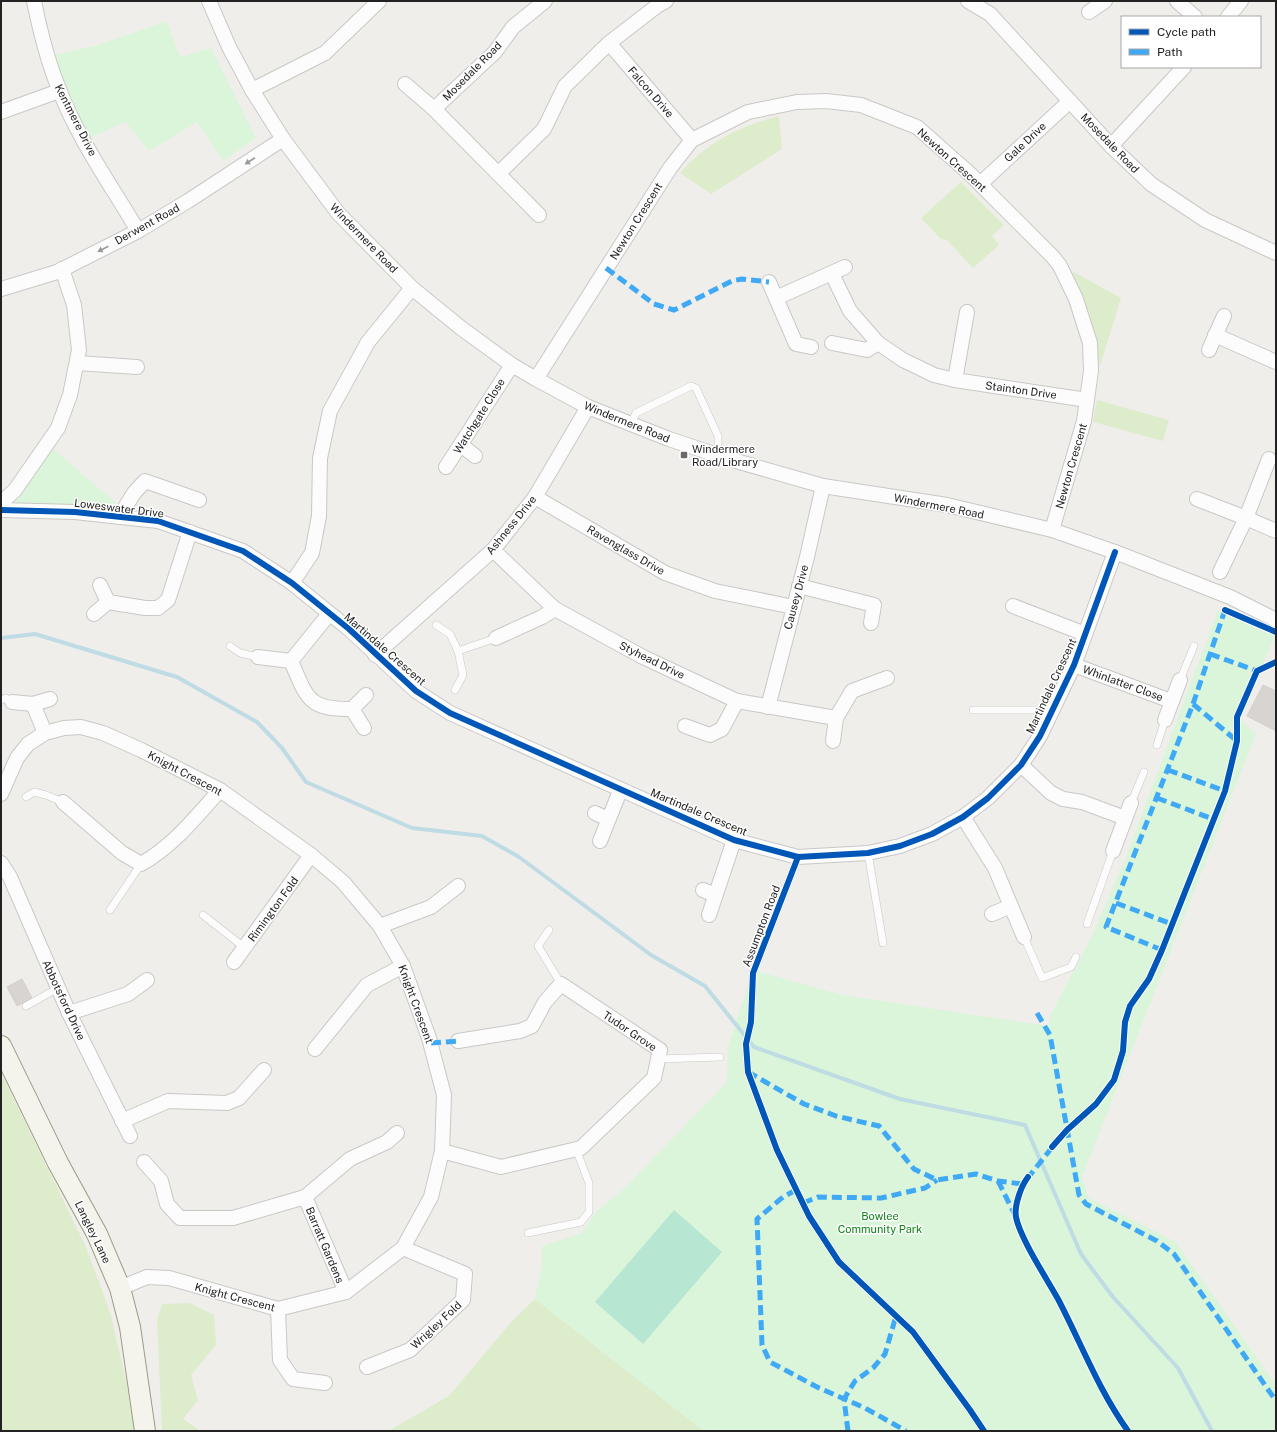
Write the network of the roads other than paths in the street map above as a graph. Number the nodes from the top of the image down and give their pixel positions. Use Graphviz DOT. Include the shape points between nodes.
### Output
graph roads {
  1 [pos="34,1"];
  2 [pos="209,1"];
  3 [pos="379,1"];
  4 [pos="545,1"];
  5 [pos="666,1"];
  6 [pos="968,1"];
  7 [pos="1105,1"];
  8 [pos="1177,1"];
  9 [pos="1241,1"];
  10 [pos="1089,12"];
  11 [pos="1194,16"];
  12 [pos="1229,16"];
  13 [pos="609,43"];
  14 [pos="1183,68"];
  15 [pos="405,84"];
  16 [pos="252,90"];
  17 [pos="59,91"];
  18 [pos="1070,101"];
  19 [pos="434,110"];
  20 [pos="1,112"];
  21 [pos="283,139"];
  22 [pos="692,140"];
  23 [pos="1111,146"];
  24 [pos="498,174"];
  25 [pos="980,184"];
  26 [pos="539,215"];
  27 [pos="138,231"];
  28 [pos="1276,253"];
  29 [pos="845,267"];
  30 [pos="62,269"];
  31 [pos="832,274"];
  32 [pos="769,282"];
  33 [pos="412,288"];
  34 [pos="1,289"];
  35 [pos="776,298"];
  36 [pos="967,312"];
  37 [pos="1224,316"];
  38 [pos="1215,335"];
  39 [pos="832,343"];
  40 [pos="878,343"];
  41 [pos="811,347"];
  42 [pos="1209,350"];
  43 [pos="1276,362"];
  44 [pos="77,363"];
  45 [pos="512,364"];
  46 [pos="137,367"];
  47 [pos="536,379"];
  48 [pos="955,380"];
  49 [pos="1087,400"];
  50 [pos="588,407"];
  51 [pos="631,424"];
  52 [pos="461,445"];
  53 [pos="718,455"];
  54 [pos="476,456"];
  55 [pos="1269,459"];
  56 [pos="446,467"];
  57 [pos="822,486"];
  58 [pos="535,497"];
  59 [pos="1197,499"];
  60 [pos="200,500"];
  61 [pos="1,503"];
  62 [pos="1,510"];
  63 [pos="118,517"];
  64 [pos="1246,518"];
  65 [pos="1052,530"];
  66 [pos="1276,531"];
  67 [pos="190,532"];
  68 [pos="493,550"];
  69 [pos="1115,552"];
  70 [pos="1220,572"];
  71 [pos="292,583"];
  72 [pos="100,585"];
  73 [pos="799,586"];
  74 [pos="108,602"];
  75 [pos="1013,606"];
  76 [pos="794,607"];
  77 [pos="555,609"];
  78 [pos="94,614"];
  79 [pos="329,614"];
  80 [pos="1276,620"];
  81 [pos="871,623"];
  82 [pos="436,624"];
  83 [pos="1085,634"];
  84 [pos="496,638"];
  85 [pos="230,646"];
  86 [pos="1194,646"];
  87 [pos="458,651"];
  88 [pos="375,655"];
  89 [pos="258,657"];
  90 [pos="291,661"];
  91 [pos="1074,665"];
  92 [pos="887,678"];
  93 [pos="1180,680"];
  94 [pos="455,690"];
  95 [pos="366,695"];
  96 [pos="50,699"];
  97 [pos="6,701"];
  98 [pos="737,701"];
  99 [pos="1171,701"];
  100 [pos="33,704"];
  101 [pos="768,707"];
  102 [pos="352,709"];
  103 [pos="972,710"];
  104 [pos="1051,715"];
  105 [pos="836,718"];
  106 [pos="1165,720"];
  107 [pos="685,726"];
  108 [pos="364,728"];
  109 [pos="45,733"];
  110 [pos="833,741"];
  111 [pos="1157,745"];
  112 [pos="1021,765"];
  113 [pos="1144,772"];
  114 [pos="220,790"];
  115 [pos="620,790"];
  116 [pos="1,794"];
  117 [pos="26,797"];
  118 [pos="63,802"];
  119 [pos="1131,803"];
  120 [pos="963,817"];
  121 [pos="1125,818"];
  122 [pos="734,840"];
  123 [pos="600,842"];
  124 [pos="1113,851"];
  125 [pos="868,853"];
  126 [pos="311,855"];
  127 [pos="798,857"];
  128 [pos="1,863"];
  129 [pos="140,864"];
  130 [pos="458,886"];
  131 [pos="1011,906"];
  132 [pos="110,910"];
  133 [pos="992,914"];
  134 [pos="203,915"];
  135 [pos="709,915"];
  136 [pos="1087,924"];
  137 [pos="380,926"];
  138 [pos="549,930"];
  139 [pos="1024,937"];
  140 [pos="883,942"];
  141 [pos="245,948"];
  142 [pos="1076,957"];
  143 [pos="234,962"];
  144 [pos="403,966"];
  145 [pos="147,980"];
  146 [pos="560,984"];
  147 [pos="58,988"];
  148 [pos="26,1006"];
  149 [pos="69,1013"];
  150 [pos="458,1041"];
  151 [pos="1,1046"];
  152 [pos="316,1049"];
  153 [pos="720,1057"];
  154 [pos="658,1059"];
  155 [pos="264,1070"];
  156 [pos="122,1121"];
  157 [pos="397,1133"];
  158 [pos="130,1136"];
  159 [pos="576,1149"];
  160 [pos="442,1151"];
  161 [pos="144,1162"];
  162 [pos="305,1197"];
  163 [pos="528,1233"];
  164 [pos="403,1248"];
  165 [pos="120,1288"];
  166 [pos="346,1292"];
  167 [pos="278,1310"];
  168 [pos="367,1367"];
  169 [pos="324,1383"];
  170 [pos="145,1431"];
  171 [pos="984,1431"];
  1 -- 17 [label="street, Kentmere Drive" via="45,51"];
  2 -- 16 [label="street, Windermere Road" via="228,47"];
  3 -- 16 [label="street" via="325,53"];
  4 -- 19 [label="street, Mosedale Road" via="513,26 495,52"];
  5 -- 13 [label="street"];
  6 -- 18 [label="street, Mosedale Road" via="990,14"];
  7 -- 10 [label="street"];
  8 -- 11 [label="street"];
  9 -- 12 [label="street"];
  13 -- 22 [label="street, Falcon Drive"];
  13 -- 24 [label="street" via="565,86 544,129"];
  14 -- 23 [label="street"];
  15 -- 19 [label="street"];
  16 -- 21 [label="street, Windermere Road"];
  17 -- 20 [label="street"];
  17 -- 27 [label="street, Kentmere Drive" via="82,136"];
  18 -- 23 [label="street, Mosedale Road"];
  18 -- 25 [label="street, Gale Drive"];
  19 -- 24 [label="street"];
  21 -- 27 [label="street, Derwent Road, one-way"];
  21 -- 33 [label="street, Windermere Road" via="338,214"];
  22 -- 25 [label="street, Newton Crescent" via="748,112 797,102 826,101 861,105 917,127"];
  22 -- 47 [label="street, Newton Crescent" via="670,168"];
  23 -- 28 [label="street, Mosedale Road" via="1151,184 1205,220"];
  24 -- 26 [label="street"];
  25 -- 49 [label="street, Newton Crescent" via="1053,257 1076,299 1090,343 1091,371"];
  27 -- 30 [label="street, Derwent Road, one-way"];
  29 -- 31 [label="street"];
  30 -- 34 [label="street, Derwent Road"];
  30 -- 44 [label="street" via="74,304 79,350"];
  31 -- 35 [label="street"];
  31 -- 40 [label="street, Stainton Drive" via="850,311"];
  32 -- 35 [label="street"];
  33 -- 45 [label="street, Windermere Road" via="461,328"];
  33 -- 71 [label="street" via="368,342 330,411 320,458 319,516 312,554"];
  35 -- 41 [label="street" via="796,344"];
  36 -- 48 [label="street"];
  37 -- 38 [label="street"];
  38 -- 42 [label="street"];
  38 -- 43 [label="street"];
  39 -- 40 [label="street" via="868,350"];
  40 -- 48 [label="street, Stainton Drive" via="903,360 934,375"];
  44 -- 46 [label="street"];
  44 -- 61 [label="street" via="70,395 58,428 15,490"];
  45 -- 47 [label="street, Windermere Road"];
  45 -- 52 [label="street, Watchgate Close"];
  47 -- 50 [label="street, Windermere Road"];
  48 -- 49 [label="street, Stainton Drive"];
  49 -- 65 [label="street, Newton Crescent" via="1083,426"];
  50 -- 51 [label="street, Windermere Road"];
  50 -- 58 [label="street, Ashness Drive"];
  51 -- 53 [label="street, Windermere Road"];
  51 -- 53 [label="lane" via="636,413 691,386 696,388 718,436"];
  52 -- 54 [label="street"];
  52 -- 56 [label="street, Watchgate Close"];
  53 -- 57 [label="street, Windermere Road"];
  55 -- 64 [label="street"];
  57 -- 65 [label="street, Windermere Road" via="947,505"];
  57 -- 73 [label="street, Causey Drive"];
  58 -- 68 [label="street, Ashness Drive"];
  58 -- 76 [label="street, Ravenglass Drive" via="665,573 715,591"];
  59 -- 64 [label="street"];
  60 -- 63 [label="street" via="145,481"];
  62 -- 63 [label="street, Loweswater Drive" via="75,512"];
  63 -- 67 [label="street, Loweswater Drive" via="158,520"];
  64 -- 66 [label="street"];
  64 -- 70 [label="street"];
  65 -- 69 [label="street, Windermere Road"];
  67 -- 71 [label="street, Loweswater Drive" via="243,551"];
  67 -- 74 [label="street" via="168,600 158,608"];
  68 -- 77 [label="street, Styhead Drive"];
  68 -- 88 [label="street, Ashness Drive"];
  69 -- 80 [label="street, Windermere Road" via="1230,597"];
  69 -- 83 [label="street, Martindale Crescent"];
  71 -- 79 [label="street, Martindale Crescent"];
  72 -- 74 [label="street"];
  73 -- 76 [label="street, Causey Drive"];
  73 -- 81 [label="street" via="874,605"];
  74 -- 78 [label="street"];
  75 -- 83 [label="street"];
  76 -- 101 [label="street, Causey Drive"];
  77 -- 84 [label="street"];
  77 -- 98 [label="street, Styhead Drive" via="643,657"];
  79 -- 88 [label="street, Martindale Crescent" via="349,629"];
  79 -- 90 [label="street"];
  82 -- 87 [label="lane" via="450,634"];
  83 -- 91 [label="street, Martindale Crescent"];
  84 -- 87 [label="lane"];
  85 -- 89 [label="lane" via="240,653"];
  86 -- 93 [label="lane"];
  87 -- 94 [label="lane" via="462,675"];
  88 -- 115 [label="street, Martindale Crescent" via="416,691 450,713"];
  89 -- 90 [label="street"];
  90 -- 102 [label="street" via="304,692 317,705 333,709"];
  91 -- 99 [label="street, Whinlatter Close"];
  91 -- 104 [label="street, Martindale Crescent"];
  92 -- 105 [label="street" via="852,691"];
  93 -- 99 [label="street, Whinlatter Close"];
  95 -- 102 [label="street"];
  96 -- 100 [label="street"];
  97 -- 100 [label="street"];
  98 -- 101 [label="street, Styhead Drive"];
  98 -- 107 [label="street" via="722,730 710,735"];
  99 -- 106 [label="street, Whinlatter Close"];
  100 -- 109 [label="street"];
  101 -- 105 [label="street, Styhead Drive"];
  102 -- 108 [label="street"];
  103 -- 104 [label="lane" via="1035,710"];
  104 -- 112 [label="street, Martindale Crescent"];
  105 -- 110 [label="street"];
  106 -- 111 [label="lane"];
  109 -- 114 [label="street, Knight Crescent" via="81,727 103,733"];
  109 -- 116 [label="street, Knight Crescent" via="28,744 17,758"];
  112 -- 120 [label="street, Martindale Crescent" via="988,798"];
  112 -- 121 [label="street" via="1051,793"];
  113 -- 119 [label="lane"];
  114 -- 126 [label="street, Knight Crescent"];
  114 -- 129 [label="street" via="180,834 156,855"];
  115 -- 122 [label="street, Martindale Crescent"];
  115 -- 123 [label="street" via="602,816"];
  117 -- 118 [label="lane" via="34,792"];
  118 -- 129 [label="street" via="122,853"];
  119 -- 121 [label="street"];
  120 -- 125 [label="street, Martindale Crescent" via="932,834 900,846"];
  120 -- 131 [label="street" via="995,868"];
  121 -- 124 [label="street"];
  122 -- 127 [label="street, Martindale Crescent"];
  122 -- 135 [label="street" via="709,893"];
  124 -- 136 [label="lane"];
  125 -- 127 [label="street, Martindale Crescent"];
  125 -- 140 [label="lane"];
  126 -- 137 [label="street, Knight Crescent" via="343,882"];
  126 -- 141 [label="street, Rimington Fold"];
  127 -- 171 [label="lane, Assumpton Road" via="753,973 746,1044 748,1072 777,1150 809,1216 838,1262 912,1332"];
  128 -- 147 [label="street, Abbotsford Drive" via="10,877"];
  129 -- 132 [label="lane"];
  130 -- 137 [label="street" via="431,907"];
  131 -- 133 [label="street"];
  131 -- 139 [label="street"];
  134 -- 141 [label="lane"];
  137 -- 144 [label="street, Knight Crescent"];
  138 -- 146 [label="lane" via="538,946"];
  139 -- 142 [label="lane" via="1042,978 1072,967"];
  141 -- 143 [label="street, Rimington Fold"];
  144 -- 152 [label="street" via="367,985"];
  144 -- 160 [label="street, Knight Crescent" via="429,1038 444,1095"];
  145 -- 149 [label="street" via="128,994"];
  146 -- 150 [label="street" via="545,1002 532,1026"];
  146 -- 154 [label="street, Tudor Grove" via="660,1050"];
  147 -- 148 [label="lane"];
  147 -- 149 [label="street, Abbotsford Drive"];
  149 -- 156 [label="street, Abbotsford Drive"];
  151 -- 165 [label="street, Langley Lane" via="96,1234"];
  153 -- 154 [label="lane"];
  154 -- 159 [label="street, Tudor Grove" via="654,1078 581,1148"];
  155 -- 156 [label="street" via="239,1098 227,1104 168,1101"];
  156 -- 158 [label="street, Abbotsford Drive"];
  157 -- 162 [label="street, Barratt Gardens" via="387,1142 350,1160"];
  159 -- 160 [label="street, Tudor Grove" via="501,1167"];
  159 -- 163 [label="lane" via="589,1183 589,1212 581,1222"];
  160 -- 164 [label="street, Knight Crescent" via="431,1197"];
  161 -- 162 [label="street, Barratt Gardens" via="161,1181 167,1204 180,1218 232,1218"];
  162 -- 166 [label="street, Barratt Gardens"];
  164 -- 166 [label="street, Knight Crescent"];
  164 -- 168 [label="street, Wrigley Fold" via="465,1274 463,1300 410,1350"];
  165 -- 167 [label="street, Knight Crescent" via="147,1278 169,1278"];
  165 -- 170 [label="street, Langley Lane" via="130,1328"];
  166 -- 167 [label="street, Knight Crescent"];
  167 -- 169 [label="street" via="280,1360 293,1379"];
}
